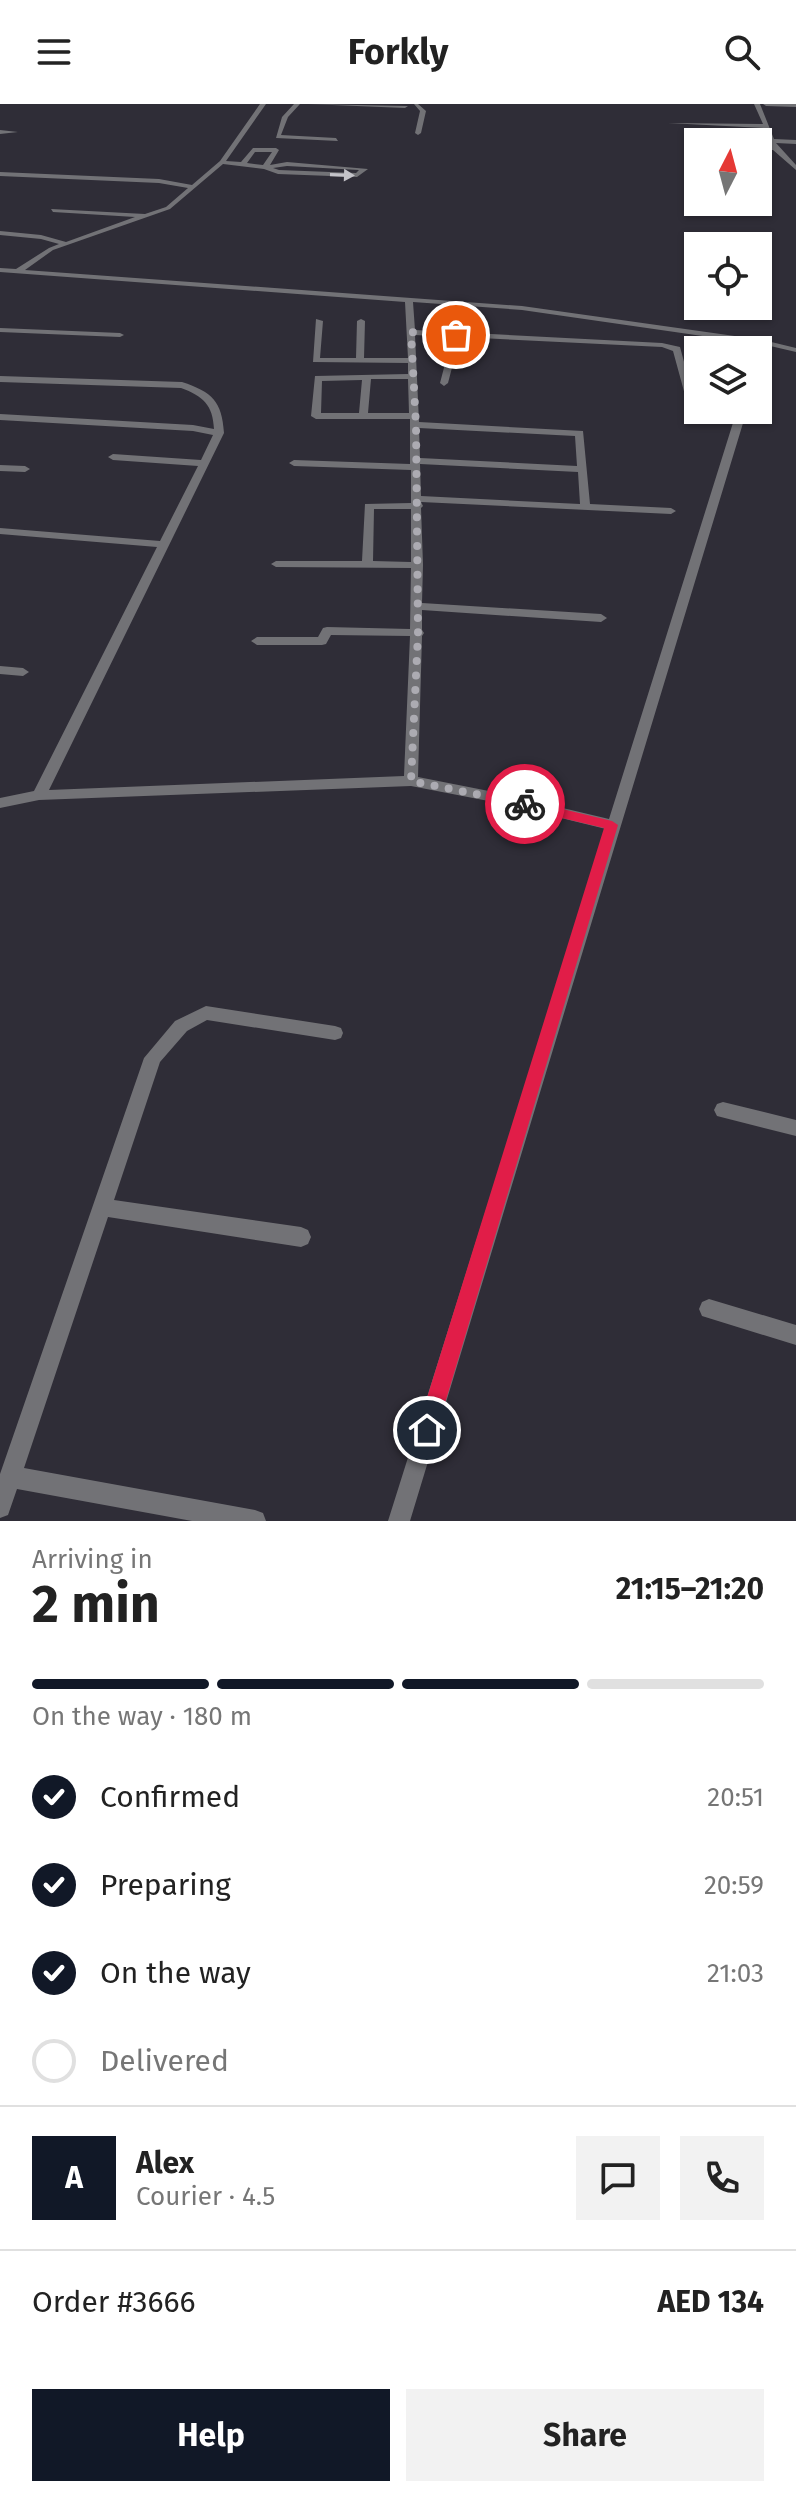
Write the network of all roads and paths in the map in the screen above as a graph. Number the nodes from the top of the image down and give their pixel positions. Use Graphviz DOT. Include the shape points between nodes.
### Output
graph roads {
  1 [pos="263,104"];
  2 [pos="297,104"];
  3 [pos="311,104"];
  4 [pos="757,104"];
  5 [pos="766,104"];
  6 [pos="392,105"];
  7 [pos="404,105"];
  8 [pos="796,105"];
  9 [pos="417,106"];
  10 [pos="671,123"];
  11 [pos="766,126"];
  12 [pos="0,132"];
  13 [pos="15,132"];
  14 [pos="418,133"];
  15 [pos="336,140"];
  16 [pos="796,142"];
  17 [pos="773,144"];
  18 [pos="222,162"];
  19 [pos="243,164"];
  20 [pos="265,167"];
  21 [pos="796,168"];
  22 [pos="0,174"];
  23 [pos="195,187"];
  24 [pos="53,210"];
  25 [pos="150,216"];
  26 [pos="0,233"];
  27 [pos="67,244"];
  28 [pos="0,270"];
  29 [pos="18,271"];
  30 [pos="409,299"];
  31 [pos="319,321"];
  32 [pos="361,321"];
  33 [pos="0,330"];
  34 [pos="411,332"];
  35 [pos="120,335"];
  36 [pos="456,335"];
  37 [pos="720,336"];
  38 [pos="772,344"];
  39 [pos="796,350"];
  40 [pos="360,360"];
  41 [pos="412,361"];
  42 [pos="413,376"];
  43 [pos="684,376"];
  44 [pos="367,377"];
  45 [pos="0,379"];
  46 [pos="444,383"];
  47 [pos="363,416"];
  48 [pos="0,417"];
  49 [pos="416,420"];
  50 [pos="738,424"];
  51 [pos="219,433"];
  52 [pos="113,457"];
  53 [pos="202,463"];
  54 [pos="294,463"];
  55 [pos="416,464"];
  56 [pos="0,468"];
  57 [pos="25,469"];
  58 [pos="581,469"];
  59 [pos="418,503"];
  60 [pos="585,505"];
  61 [pos="671,511"];
  62 [pos="0,531"];
  63 [pos="163,544"];
  64 [pos="276,564"];
  65 [pos="367,564"];
  66 [pos="418,565"];
  67 [pos="418,606"];
  68 [pos="601,618"];
  69 [pos="418,633"];
  70 [pos="257,641"];
  71 [pos="0,670"];
  72 [pos="23,672"];
  73 [pos="411,781"];
  74 [pos="39,795"];
  75 [pos="0,803"];
  76 [pos="612,825"];
  77 [pos="335,1033"];
  78 [pos="723,1110"];
  79 [pos="796,1128"];
  80 [pos="102,1207"];
  81 [pos="301,1237"];
  82 [pos="709,1309"];
  83 [pos="796,1335"];
  84 [pos="10,1477"];
  85 [pos="0,1507"];
  86 [pos="255,1521"];
  87 [pos="399,1521"];
  1 -- 18 [label="lane"];
  2 -- 15 [label="lane" via="278,137"];
  3 -- 6 [label="lane"];
  4 -- 11 [label="lane"];
  5 -- 8 [label="lane"];
  6 -- 7 [label="lane"];
  7 -- 9 [label="lane"];
  9 -- 14 [label="lane" via="423,111"];
  10 -- 11 [label="lane"];
  11 -- 17 [label="lane"];
  12 -- 13 [label="lane"];
  16 -- 17 [label="lane"];
  17 -- 21 [label="lane"];
  18 -- 19 [label="lane"];
  18 -- 23 [label="lane"];
  19 -- 20 [label="lane"];
  19 -- 20 [label="lane" via="253,150 276,150"];
  20 -- 20 [label="lane, one-way" via="355,175 365,169 287,164"];
  22 -- 23 [label="lane"];
  23 -- 25 [label="lane"];
  24 -- 25 [label="lane"];
  25 -- 27 [label="lane"];
  26 -- 27 [label="lane"];
  27 -- 29 [label="lane"];
  28 -- 29 [label="lane"];
  29 -- 30 [label="lane"];
  30 -- 34 [label="lane"];
  30 -- 37 [label="lane" via="536,310"];
  31 -- 40 [label="lane" via="316,360"];
  32 -- 40 [label="lane"];
  33 -- 35 [label="lane"];
  34 -- 36 [label="lane"];
  34 -- 41 [label="lane"];
  36 -- 43 [label="lane" via="662,345 677,349"];
  36 -- 46 [label="lane"];
  38 -- 39 [label="lane"];
  40 -- 41 [label="lane"];
  41 -- 42 [label="lane"];
  42 -- 44 [label="lane"];
  42 -- 49 [label="lane"];
  44 -- 47 [label="lane"];
  44 -- 47 [label="lane" via="318,378 316,416"];
  45 -- 51 [label="lane" via="182,385 204,393 218,410"];
  47 -- 49 [label="lane"];
  48 -- 51 [label="lane"];
  49 -- 55 [label="lane"];
  49 -- 58 [label="lane" via="580,433"];
  50 -- 76 [label="lane"];
  51 -- 53 [label="lane"];
  52 -- 53 [label="lane"];
  53 -- 63 [label="lane"];
  54 -- 55 [label="lane"];
  55 -- 58 [label="lane"];
  55 -- 59 [label="lane"];
  56 -- 57 [label="lane"];
  58 -- 60 [label="lane"];
  59 -- 60 [label="lane"];
  59 -- 65 [label="lane" via="369,506"];
  59 -- 66 [label="lane"];
  60 -- 61 [label="lane"];
  62 -- 63 [label="lane"];
  63 -- 74 [label="lane"];
  64 -- 65 [label="lane"];
  65 -- 66 [label="lane"];
  66 -- 67 [label="lane"];
  67 -- 68 [label="lane"];
  67 -- 69 [label="lane"];
  69 -- 70 [label="lane" via="327,631 322,641"];
  69 -- 73 [label="lane"];
  71 -- 72 [label="lane"];
  73 -- 74 [label="lane"];
  73 -- 76 [label="lane"];
  74 -- 75 [label="lane"];
  76 -- 87 [label="lane"];
  77 -- 80 [label="lane" via="206,1013 181,1026 153,1058"];
  78 -- 79 [label="lane"];
  80 -- 81 [label="lane"];
  80 -- 84 [label="lane"];
  82 -- 83 [label="lane"];
  84 -- 85 [label="lane"];
  84 -- 86 [label="lane"];
}
